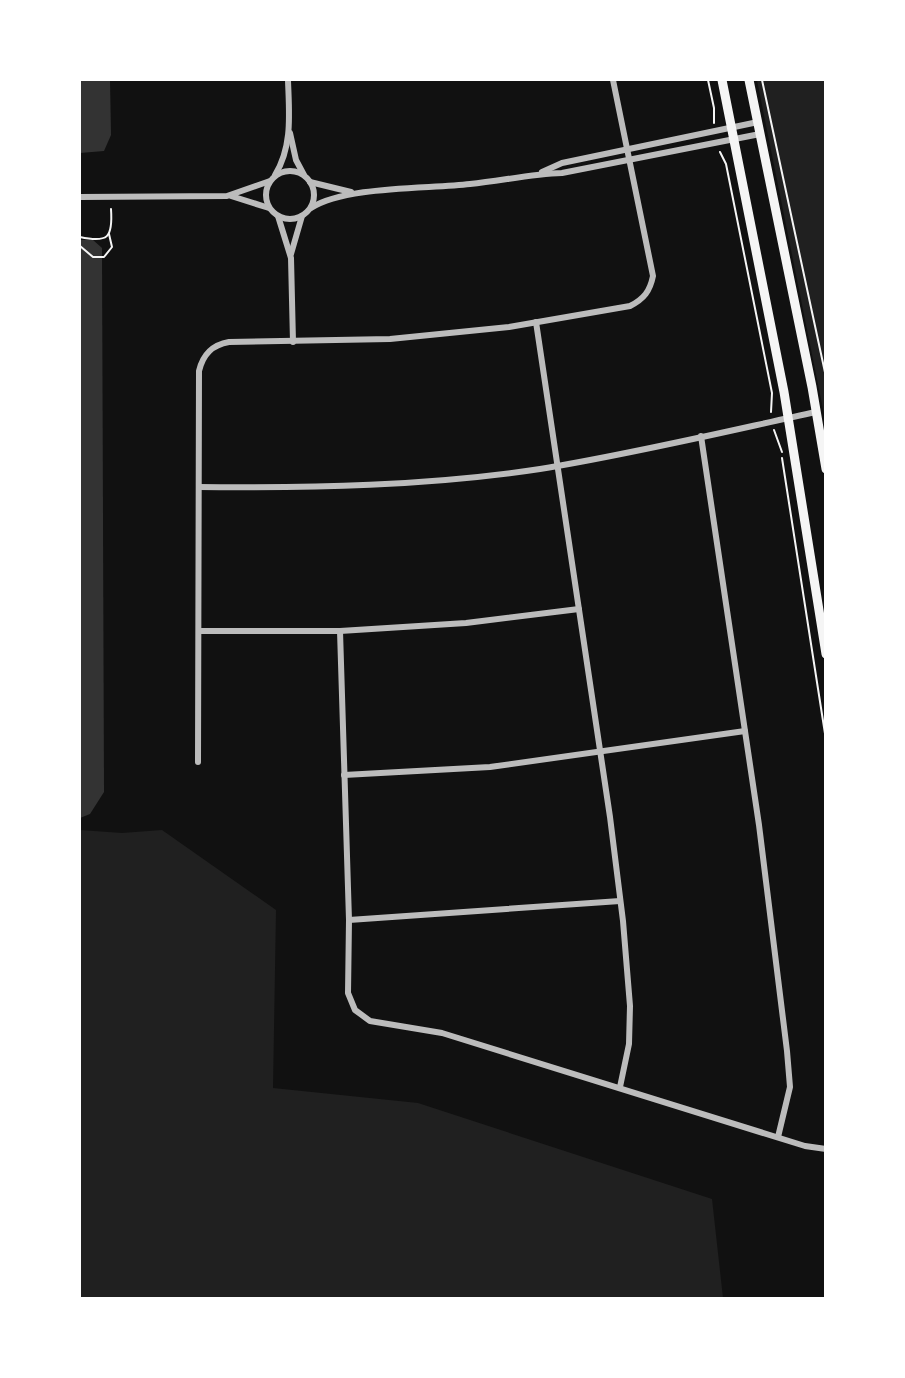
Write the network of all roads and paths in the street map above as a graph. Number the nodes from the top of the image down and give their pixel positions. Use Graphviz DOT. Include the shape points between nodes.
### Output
graph roads {
  1 [pos="288,80"];
  2 [pos="613,80"];
  3 [pos="708,80"];
  4 [pos="722,80"];
  5 [pos="749,80"];
  6 [pos="762,80"];
  7 [pos="758,122"];
  8 [pos="714,124"];
  9 [pos="732,128"];
  10 [pos="289,130"];
  11 [pos="760,134"];
  12 [pos="734,139"];
  13 [pos="719,148"];
  14 [pos="627,149"];
  15 [pos="630,162"];
  16 [pos="539,174"];
  17 [pos="304,175"];
  18 [pos="272,179"];
  19 [pos="310,182"];
  20 [pos="355,193"];
  21 [pos="80,196"];
  22 [pos="227,196"];
  23 [pos="111,208"];
  24 [pos="269,208"];
  25 [pos="311,208"];
  26 [pos="278,216"];
  27 [pos="302,216"];
  28 [pos="109,234"];
  29 [pos="80,237"];
  30 [pos="80,246"];
  31 [pos="291,258"];
  32 [pos="536,322"];
  33 [pos="293,342"];
  34 [pos="825,377"];
  35 [pos="771,412"];
  36 [pos="816,412"];
  37 [pos="788,418"];
  38 [pos="775,434"];
  39 [pos="701,436"];
  40 [pos="557,465"];
  41 [pos="825,469"];
  42 [pos="199,487"];
  43 [pos="579,609"];
  44 [pos="199,631"];
  45 [pos="340,631"];
  46 [pos="825,654"];
  47 [pos="745,731"];
  48 [pos="825,740"];
  49 [pos="600,751"];
  50 [pos="198,762"];
  51 [pos="345,775"];
  52 [pos="620,901"];
  53 [pos="349,920"];
  54 [pos="620,1087"];
  55 [pos="778,1137"];
  56 [pos="825,1149"];
  1 -- 10 [label="street"];
  2 -- 14 [label="street"];
  3 -- 8 [label="path"];
  4 -- 9 [label="main road"];
  5 -- 7 [label="main road"];
  6 -- 34 [label="path"];
  7 -- 9 [label="street"];
  7 -- 11 [label="main road"];
  9 -- 12 [label="main road"];
  9 -- 14 [label="street"];
  10 -- 17 [label="street"];
  10 -- 18 [label="street" via="284,156"];
  11 -- 12 [label="street"];
  11 -- 36 [label="main road"];
  12 -- 15 [label="street"];
  12 -- 37 [label="main road"];
  13 -- 35 [label="path" via="726,164 772,393"];
  14 -- 15 [label="street"];
  14 -- 16 [label="street" via="562,163"];
  15 -- 16 [label="street"];
  15 -- 32 [label="street" via="653,276 646,294 630,306"];
  16 -- 20 [label="street"];
  17 -- 18 [label="street" via="287,171"];
  17 -- 19 [label="street"];
  18 -- 22 [label="street"];
  18 -- 24 [label="street" via="266,195"];
  19 -- 20 [label="street"];
  19 -- 25 [label="street" via="314,195"];
  20 -- 25 [label="street"];
  21 -- 22 [label="street"];
  22 -- 24 [label="street"];
  23 -- 28 [label="path"];
  24 -- 26 [label="street"];
  25 -- 27 [label="street"];
  26 -- 27 [label="street" via="290,220"];
  26 -- 31 [label="street"];
  27 -- 31 [label="street"];
  28 -- 29 [label="path" via="101,240"];
  28 -- 30 [label="path" via="112,247 104,257 93,257"];
  31 -- 33 [label="street"];
  32 -- 33 [label="street" via="390,339"];
  32 -- 40 [label="street"];
  33 -- 42 [label="street" via="229,342 206,354 199,371"];
  36 -- 37 [label="street"];
  36 -- 41 [label="main road"];
  37 -- 39 [label="street"];
  37 -- 46 [label="main road"];
  38 -- 48 [label="path" via="781,450"];
  39 -- 40 [label="street"];
  39 -- 47 [label="street"];
  40 -- 42 [label="street" via="452,479 330,486"];
  40 -- 43 [label="street"];
  42 -- 44 [label="street"];
  43 -- 45 [label="street" via="466,623"];
  43 -- 49 [label="street"];
  44 -- 45 [label="street"];
  44 -- 50 [label="street"];
  45 -- 51 [label="street"];
  47 -- 49 [label="street"];
  47 -- 55 [label="street" via="788,1051 790,1087"];
  49 -- 51 [label="street" via="489,766"];
  49 -- 52 [label="street"];
  51 -- 53 [label="street"];
  52 -- 53 [label="street"];
  52 -- 54 [label="street" via="630,1006 629,1044"];
  53 -- 54 [label="street" via="348,993 355,1010 370,1021 442,1033"];
  54 -- 55 [label="street"];
  55 -- 56 [label="street"];
}
